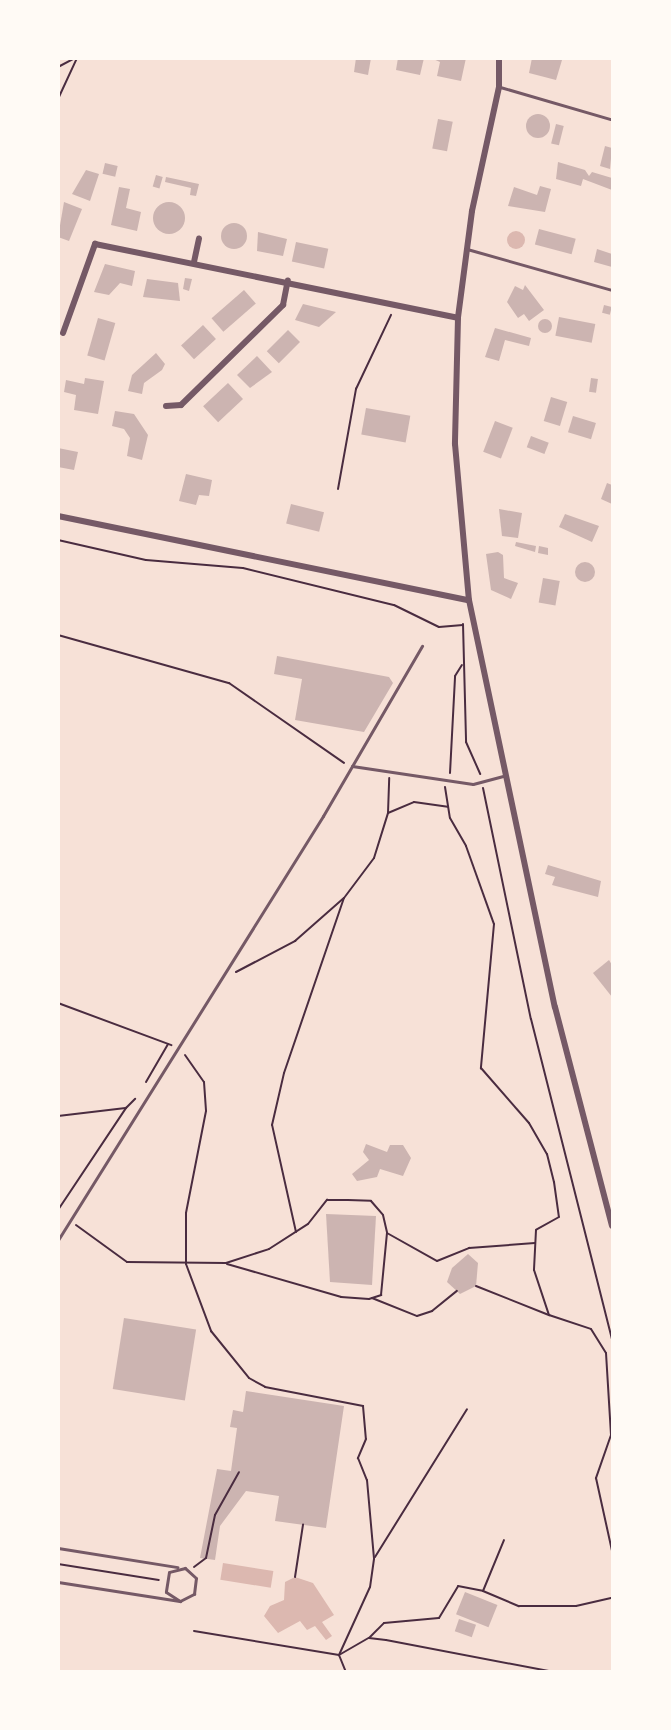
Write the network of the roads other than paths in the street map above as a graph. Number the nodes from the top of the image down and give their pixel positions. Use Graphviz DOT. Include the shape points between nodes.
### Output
graph roads {
  1 [pos="499,58"];
  2 [pos="500,87"];
  3 [pos="610,119"];
  4 [pos="199,239"];
  5 [pos="467,249"];
  6 [pos="194,262"];
  7 [pos="288,280"];
  8 [pos="612,290"];
  9 [pos="458,318"];
  10 [pos="63,333"];
  11 [pos="166,406"];
  12 [pos="58,516"];
  13 [pos="469,600"];
  14 [pos="422,646"];
  15 [pos="352,766"];
  16 [pos="506,776"];
  17 [pos="612,1226"];
  18 [pos="58,1240"];
  19 [pos="58,1548"];
  20 [pos="185,1568"];
  21 [pos="58,1582"];
  22 [pos="180,1601"];
  1 -- 2 [label="street"];
  2 -- 3 [label="lane"];
  2 -- 5 [label="street"];
  4 -- 6 [label="street"];
  5 -- 8 [label="lane"];
  5 -- 9 [label="street"];
  6 -- 7 [label="street"];
  6 -- 10 [label="street" via="95,244"];
  7 -- 9 [label="street"];
  7 -- 11 [label="street" via="283,305 181,405"];
  9 -- 13 [label="street" via="455,444"];
  12 -- 13 [label="street"];
  13 -- 16 [label="street"];
  14 -- 15 [label="lane"];
  15 -- 16 [label="lane" via="449,782 482,782"];
  15 -- 18 [label="lane"];
  16 -- 17 [label="street" via="555,1007"];
  19 -- 20 [label="lane"];
  20 -- 22 [label="lane" via="196,1578 194,1594"];
  20 -- 22 [label="lane" via="174,1569 166,1592"];
  21 -- 22 [label="lane"];
}
